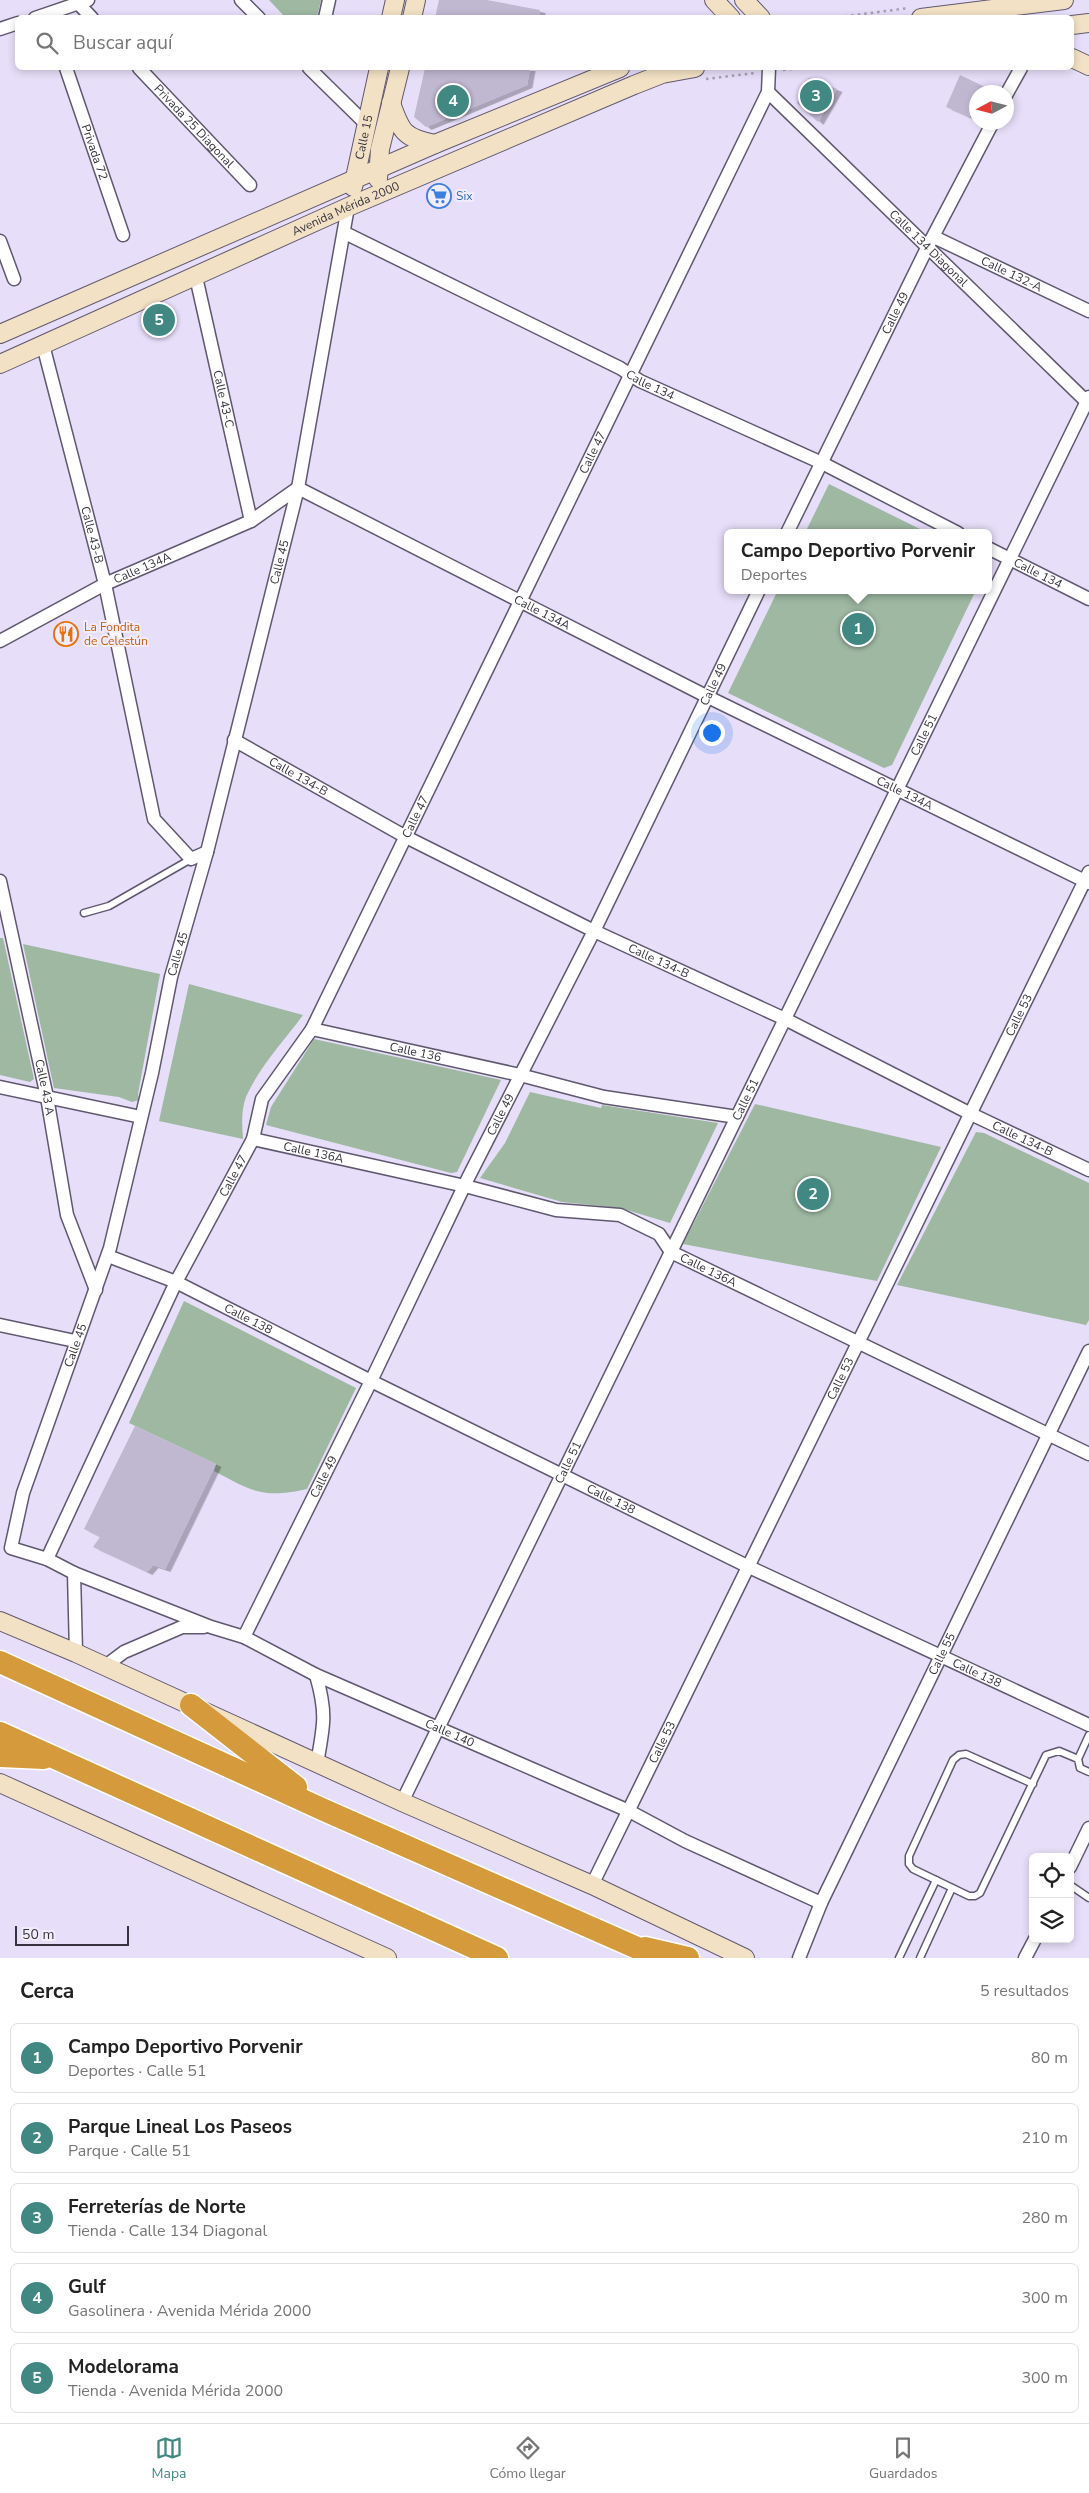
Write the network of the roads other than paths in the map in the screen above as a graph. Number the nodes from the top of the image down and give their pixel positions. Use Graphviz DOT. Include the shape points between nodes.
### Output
graph roads {
  1 [pos="241,0"];
  2 [pos="329,0"];
  3 [pos="395,0"];
  4 [pos="416,0"];
  5 [pos="714,0"];
  6 [pos="744,0"];
  7 [pos="1064,0"];
  8 [pos="80,1"];
  9 [pos="1031,11"];
  10 [pos="915,13"];
  11 [pos="48,15"];
  12 [pos="90,15"];
  13 [pos="256,15"];
  14 [pos="326,15"];
  15 [pos="392,15"];
  16 [pos="413,15"];
  17 [pos="728,15"];
  18 [pos="758,15"];
  19 [pos="1089,23"];
  20 [pos="15,24"];
  21 [pos="1074,25"];
  22 [pos="0,29"];
  23 [pos="1074,59"];
  24 [pos="1089,66"];
  25 [pos="67,70"];
  26 [pos="141,70"];
  27 [pos="313,70"];
  28 [pos="379,70"];
  29 [pos="400,70"];
  30 [pos="615,70"];
  31 [pos="684,70"];
  32 [pos="770,70"];
  33 [pos="1019,70"];
  34 [pos="1011,85"];
  35 [pos="768,92"];
  36 [pos="391,104"];
  37 [pos="366,124"];
  38 [pos="988,130"];
  39 [pos="435,144"];
  40 [pos="378,168"];
  41 [pos="356,178"];
  42 [pos="250,185"];
  43 [pos="378,194"];
  44 [pos="348,207"];
  45 [pos="345,233"];
  46 [pos="123,235"];
  47 [pos="0,241"];
  48 [pos="931,242"];
  49 [pos="196,277"];
  50 [pos="14,279"];
  51 [pos="1089,311"];
  52 [pos="0,334"];
  53 [pos="43,345"];
  54 [pos="0,364"];
  55 [pos="630,375"];
  56 [pos="1088,401"];
  57 [pos="822,463"];
  58 [pos="298,488"];
  59 [pos="251,521"];
  60 [pos="789,529"];
  61 [pos="950,529"];
  62 [pos="992,550"];
  63 [pos="1010,559"];
  64 [pos="105,584"];
  65 [pos="756,594"];
  66 [pos="1089,599"];
  67 [pos="518,602"];
  68 [pos="0,641"];
  69 [pos="706,696"];
  70 [pos="234,740"];
  71 [pos="897,790"];
  72 [pos="406,837"];
  73 [pos="207,852"];
  74 [pos="191,859"];
  75 [pos="1088,879"];
  76 [pos="0,882"];
  77 [pos="84,913"];
  78 [pos="594,931"];
  79 [pos="785,1019"];
  80 [pos="312,1029"];
  81 [pos="520,1075"];
  82 [pos="0,1087"];
  83 [pos="47,1097"];
  84 [pos="971,1114"];
  85 [pos="141,1117"];
  86 [pos="737,1117"];
  87 [pos="253,1139"];
  88 [pos="1089,1170"];
  89 [pos="465,1186"];
  90 [pos="671,1252"];
  91 [pos="108,1256"];
  92 [pos="176,1282"];
  93 [pos="96,1290"];
  94 [pos="0,1325"];
  95 [pos="75,1341"];
  96 [pos="858,1342"];
  97 [pos="1089,1351"];
  98 [pos="371,1381"];
  99 [pos="1048,1435"];
  100 [pos="1089,1454"];
  101 [pos="562,1475"];
  102 [pos="5,1546"];
  103 [pos="47,1559"];
  104 [pos="747,1566"];
  105 [pos="74,1573"];
  106 [pos="0,1621"];
  107 [pos="211,1627"];
  108 [pos="244,1637"];
  109 [pos="76,1653"];
  110 [pos="939,1657"];
  111 [pos="0,1662"];
  112 [pos="104,1666"];
  113 [pos="316,1675"];
  114 [pos="191,1706"];
  115 [pos="1089,1725"];
  116 [pos="438,1728"];
  117 [pos="0,1733"];
  118 [pos="1089,1735"];
  119 [pos="0,1756"];
  120 [pos="58,1759"];
  121 [pos="1078,1759"];
  122 [pos="317,1763"];
  123 [pos="1089,1772"];
  124 [pos="0,1783"];
  125 [pos="1033,1784"];
  126 [pos="402,1802"];
  127 [pos="324,1810"];
  128 [pos="628,1812"];
  129 [pos="1089,1828"];
  130 [pos="1074,1859"];
  131 [pos="936,1880"];
  132 [pos="592,1885"];
  133 [pos="952,1888"];
  134 [pos="1074,1888"];
  135 [pos="1089,1898"];
  136 [pos="820,1903"];
  137 [pos="1033,1943"];
  138 [pos="630,1944"];
  139 [pos="387,1958"];
  140 [pos="497,1958"];
  141 [pos="660,1958"];
  142 [pos="688,1958"];
  143 [pos="745,1958"];
  144 [pos="799,1958"];
  145 [pos="899,1958"];
  146 [pos="920,1958"];
  147 [pos="1025,1958"];
  1 -- 13 [label="street"];
  2 -- 14 [label="street"];
  3 -- 15 [label="main road"];
  4 -- 16 [label="main road"];
  5 -- 17 [label="main road"];
  6 -- 18 [label="main road"];
  7 -- 9 [label="main road"];
  8 -- 11 [label="street"];
  8 -- 12 [label="street"];
  9 -- 10 [label="main road"];
  19 -- 21 [label="main road"];
  20 -- 22 [label="street"];
  23 -- 24 [label="main road"];
  25 -- 46 [label="street, Privada 72"];
  26 -- 42 [label="street, Privada 25 Diagonal"];
  27 -- 37 [label="street"];
  28 -- 37 [label="main road, Calle 15"];
  29 -- 36 [label="main road, Calle 15"];
  30 -- 39 [label="main road, Avenida Mérida 2000"];
  31 -- 43 [label="main road, Avenida Mérida 2000" via="634,85"];
  32 -- 35 [label="street, Calle 47"];
  33 -- 34 [label="street"];
  35 -- 48 [label="street, Calle 134 Diagonal"];
  35 -- 55 [label="street, Calle 47"];
  36 -- 39 [label="main road" via="401,129 410,137"];
  36 -- 40 [label="main road, Calle 15"];
  37 -- 41 [label="main road, Calle 15"];
  38 -- 48 [label="street, Calle 49"];
  39 -- 40 [label="main road, Avenida Mérida 2000"];
  40 -- 41 [label="main road, Avenida Mérida 2000"];
  40 -- 43 [label="main road, Calle 15"];
  41 -- 44 [label="main road, Calle 15"];
  41 -- 52 [label="main road, Avenida Mérida 2000"];
  43 -- 44 [label="main road, Avenida Mérida 2000"];
  44 -- 45 [label="street, Calle 45"];
  44 -- 49 [label="main road, Avenida Mérida 2000"];
  45 -- 55 [label="street, Calle 134"];
  45 -- 58 [label="street, Calle 45"];
  47 -- 50 [label="street"];
  48 -- 51 [label="street, Calle 132-A"];
  48 -- 56 [label="street, Calle 134 Diagonal"];
  48 -- 57 [label="street, Calle 49"];
  49 -- 53 [label="main road, Avenida Mérida 2000"];
  49 -- 59 [label="street, Calle 43-C"];
  53 -- 54 [label="main road, Avenida Mérida 2000"];
  53 -- 64 [label="street, Calle 43-B"];
  55 -- 57 [label="street, Calle 134"];
  55 -- 67 [label="street, Calle 47"];
  56 -- 63 [label="street, Calle 51"];
  57 -- 60 [label="street, Calle 49"];
  57 -- 61 [label="street, Calle 134"];
  58 -- 59 [label="street, Calle 134A"];
  58 -- 67 [label="street, Calle 134A"];
  58 -- 70 [label="street, Calle 45"];
  59 -- 64 [label="street, Calle 134A"];
  62 -- 63 [label="street, Calle 134"];
  63 -- 66 [label="street, Calle 134"];
  63 -- 71 [label="street, Calle 51"];
  64 -- 68 [label="street, Calle 134A"];
  64 -- 74 [label="street, Calle 43-B" via="154,819"];
  65 -- 69 [label="street, Calle 49"];
  67 -- 69 [label="street, Calle 134A"];
  67 -- 72 [label="street, Calle 47"];
  69 -- 71 [label="street, Calle 134A"];
  69 -- 78 [label="street, Calle 49"];
  70 -- 72 [label="street, Calle 134-B"];
  70 -- 73 [label="street, Calle 45"];
  71 -- 75 [label="street, Calle 134A"];
  71 -- 79 [label="street, Calle 51"];
  72 -- 78 [label="street, Calle 134-B"];
  72 -- 80 [label="street, Calle 47"];
  73 -- 74 [label="street"];
  73 -- 85 [label="street, Calle 45" via="171,977"];
  74 -- 77 [label="lane" via="109,906"];
  75 -- 84 [label="street, Calle 53"];
  76 -- 83 [label="street, Calle 43 A"];
  78 -- 79 [label="street, Calle 134-B"];
  78 -- 81 [label="street, Calle 49"];
  79 -- 84 [label="street, Calle 134-B"];
  79 -- 86 [label="street, Calle 51"];
  80 -- 81 [label="street, Calle 136"];
  80 -- 87 [label="street, Calle 47" via="262,1099"];
  81 -- 86 [label="street, Calle 136" via="604,1097"];
  81 -- 89 [label="street, Calle 49"];
  82 -- 83 [label="street"];
  83 -- 85 [label="street"];
  83 -- 93 [label="street, Calle 43 A" via="67,1215"];
  84 -- 88 [label="street, Calle 134-B"];
  84 -- 96 [label="street, Calle 53"];
  85 -- 91 [label="street, Calle 45"];
  86 -- 90 [label="street, Calle 51"];
  87 -- 89 [label="street, Calle 136A"];
  87 -- 92 [label="street, Calle 47"];
  89 -- 90 [label="street, Calle 136A" via="556,1210 620,1216 659,1234"];
  89 -- 98 [label="street, Calle 49"];
  90 -- 96 [label="street, Calle 136A"];
  90 -- 101 [label="street, Calle 51"];
  91 -- 92 [label="street, Calle 138"];
  91 -- 93 [label="street, Calle 45"];
  92 -- 98 [label="street, Calle 138"];
  92 -- 103 [label="street, Calle 47"];
  93 -- 95 [label="street, Calle 45"];
  94 -- 95 [label="street"];
  95 -- 102 [label="street, Calle 45"];
  96 -- 99 [label="street, Calle 136A"];
  96 -- 104 [label="street, Calle 53"];
  97 -- 99 [label="street, Calle 55"];
  98 -- 101 [label="street, Calle 138"];
  98 -- 108 [label="street, Calle 49"];
  99 -- 100 [label="street, Calle 136A"];
  99 -- 110 [label="street, Calle 55"];
  101 -- 104 [label="street, Calle 138"];
  101 -- 116 [label="street, Calle 51"];
  102 -- 103 [label="street, Calle 45"];
  103 -- 105 [label="street, Calle 45"];
  104 -- 110 [label="street, Calle 138"];
  104 -- 128 [label="street, Calle 53"];
  105 -- 107 [label="street, Calle 140"];
  105 -- 109 [label="street"];
  106 -- 109 [label="main road"];
  107 -- 108 [label="street, Calle 140"];
  107 -- 112 [label="street" via="182,1627 124,1652"];
  108 -- 113 [label="street, Calle 140"];
  109 -- 112 [label="main road"];
  110 -- 115 [label="street, Calle 138"];
  110 -- 136 [label="street, Calle 55"];
  111 -- 127 [label="highway"];
  112 -- 114 [label="main road"];
  113 -- 116 [label="street, Calle 140"];
  113 -- 122 [label="street" via="324,1702 324,1725"];
  114 -- 122 [label="main road"];
  114 -- 127 [label="highway"];
  116 -- 126 [label="street, Calle 51"];
  116 -- 128 [label="street, Calle 140"];
  117 -- 120 [label="highway"];
  118 -- 121 [label="lane"];
  119 -- 120 [label="highway"];
  120 -- 140 [label="highway"];
  121 -- 123 [label="lane" via="1080,1768"];
  121 -- 125 [label="lane" via="1059,1751 1046,1755"];
  122 -- 126 [label="main road"];
  124 -- 139 [label="main road"];
  125 -- 131 [label="lane" via="966,1754 953,1760 909,1856 913,1869"];
  125 -- 133 [label="lane" via="980,1893 969,1896"];
  126 -- 132 [label="main road"];
  127 -- 138 [label="highway"];
  128 -- 132 [label="street, Calle 53"];
  128 -- 136 [label="street, Calle 140"];
  129 -- 130 [label="street"];
  131 -- 133 [label="lane"];
  131 -- 145 [label="lane"];
  132 -- 143 [label="main road"];
  133 -- 146 [label="lane"];
  134 -- 135 [label="lane"];
  136 -- 144 [label="street, Calle 55"];
  137 -- 147 [label="street"];
  138 -- 141 [label="highway"];
  138 -- 142 [label="highway"];
}
